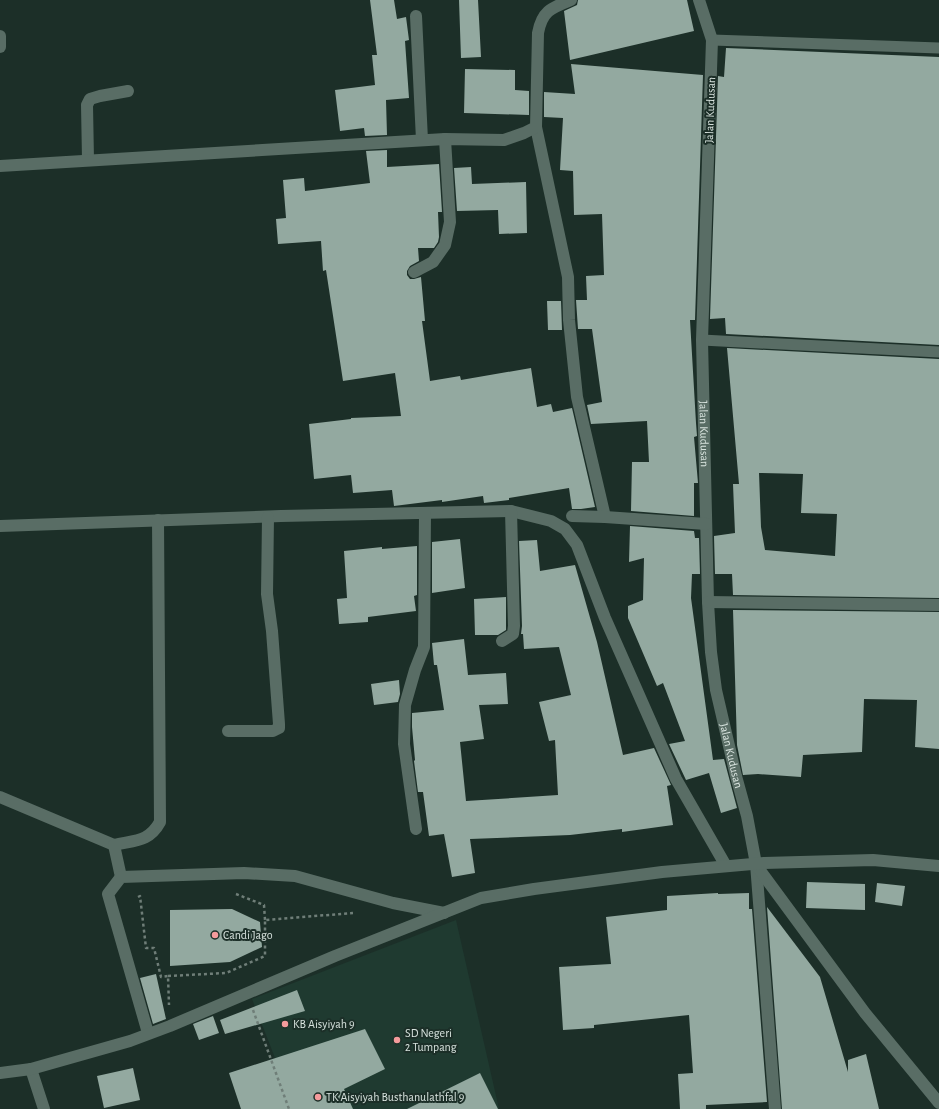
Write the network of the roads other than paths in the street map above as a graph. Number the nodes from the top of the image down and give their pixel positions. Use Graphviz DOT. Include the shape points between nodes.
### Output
graph roads {
  1 [pos="571,0"];
  2 [pos="699,0"];
  3 [pos="416,16"];
  4 [pos="0,36"];
  5 [pos="712,40"];
  6 [pos="0,47"];
  7 [pos="939,48"];
  8 [pos="128,91"];
  9 [pos="536,127"];
  10 [pos="445,139"];
  11 [pos="422,140"];
  12 [pos="88,160"];
  13 [pos="0,166"];
  14 [pos="414,272"];
  15 [pos="702,340"];
  16 [pos="939,352"];
  17 [pos="511,511"];
  18 [pos="425,513"];
  19 [pos="572,516"];
  20 [pos="268,517"];
  21 [pos="605,517"];
  22 [pos="158,520"];
  23 [pos="706,524"];
  24 [pos="0,526"];
  25 [pos="708,602"];
  26 [pos="939,605"];
  27 [pos="502,641"];
  28 [pos="228,731"];
  29 [pos="0,797"];
  30 [pos="416,829"];
  31 [pos="114,845"];
  32 [pos="756,864"];
  33 [pos="726,866"];
  34 [pos="939,866"];
  35 [pos="121,877"];
  36 [pos="444,913"];
  37 [pos="148,1034"];
  38 [pos="31,1069"];
  39 [pos="0,1073"];
  40 [pos="939,1104"];
  41 [pos="44,1109"];
  42 [pos="775,1109"];
  1 -- 9 [label="street" via="555,7 540,21"];
  2 -- 5 [label="street, Jalan Kudusan"];
  3 -- 11 [label="street"];
  4 -- 6 [label="street"];
  5 -- 7 [label="lane"];
  5 -- 15 [label="street, Jalan Kudusan"];
  8 -- 12 [label="street" via="90,99 87,105"];
  9 -- 10 [label="street" via="504,140"];
  9 -- 21 [label="street" via="568,277 569,320 577,397"];
  10 -- 11 [label="street"];
  10 -- 14 [label="street" via="450,222 446,245 433,262"];
  11 -- 12 [label="street"];
  12 -- 13 [label="street"];
  15 -- 16 [label="lane"];
  15 -- 23 [label="street, Jalan Kudusan"];
  17 -- 18 [label="street"];
  17 -- 27 [label="street" via="514,626 513,634"];
  17 -- 33 [label="street" via="551,521 564,529 577,545 605,618 676,779"];
  18 -- 20 [label="street"];
  18 -- 30 [label="street" via="424,647 405,705 404,728"];
  19 -- 21 [label="street"];
  20 -- 22 [label="street"];
  20 -- 28 [label="street" via="268,594 279,728 273,731"];
  21 -- 23 [label="street"];
  22 -- 24 [label="street"];
  22 -- 31 [label="street" via="160,822 147,837"];
  23 -- 25 [label="street, Jalan Kudusan"];
  25 -- 26 [label="street"];
  25 -- 32 [label="street, Jalan Kudusan" via="716,690"];
  29 -- 31 [label="street"];
  31 -- 35 [label="street"];
  32 -- 33 [label="street"];
  32 -- 34 [label="street" via="873,860"];
  32 -- 40 [label="street" via="865,1013"];
  32 -- 42 [label="street, Jalan Kudusan"];
  33 -- 36 [label="street" via="534,888 481,898"];
  35 -- 36 [label="street" via="244,873 295,876 393,903"];
  35 -- 37 [label="street" via="108,894"];
  36 -- 37 [label="street"];
  37 -- 38 [label="street"];
  38 -- 39 [label="street"];
  38 -- 41 [label="street"];
}
